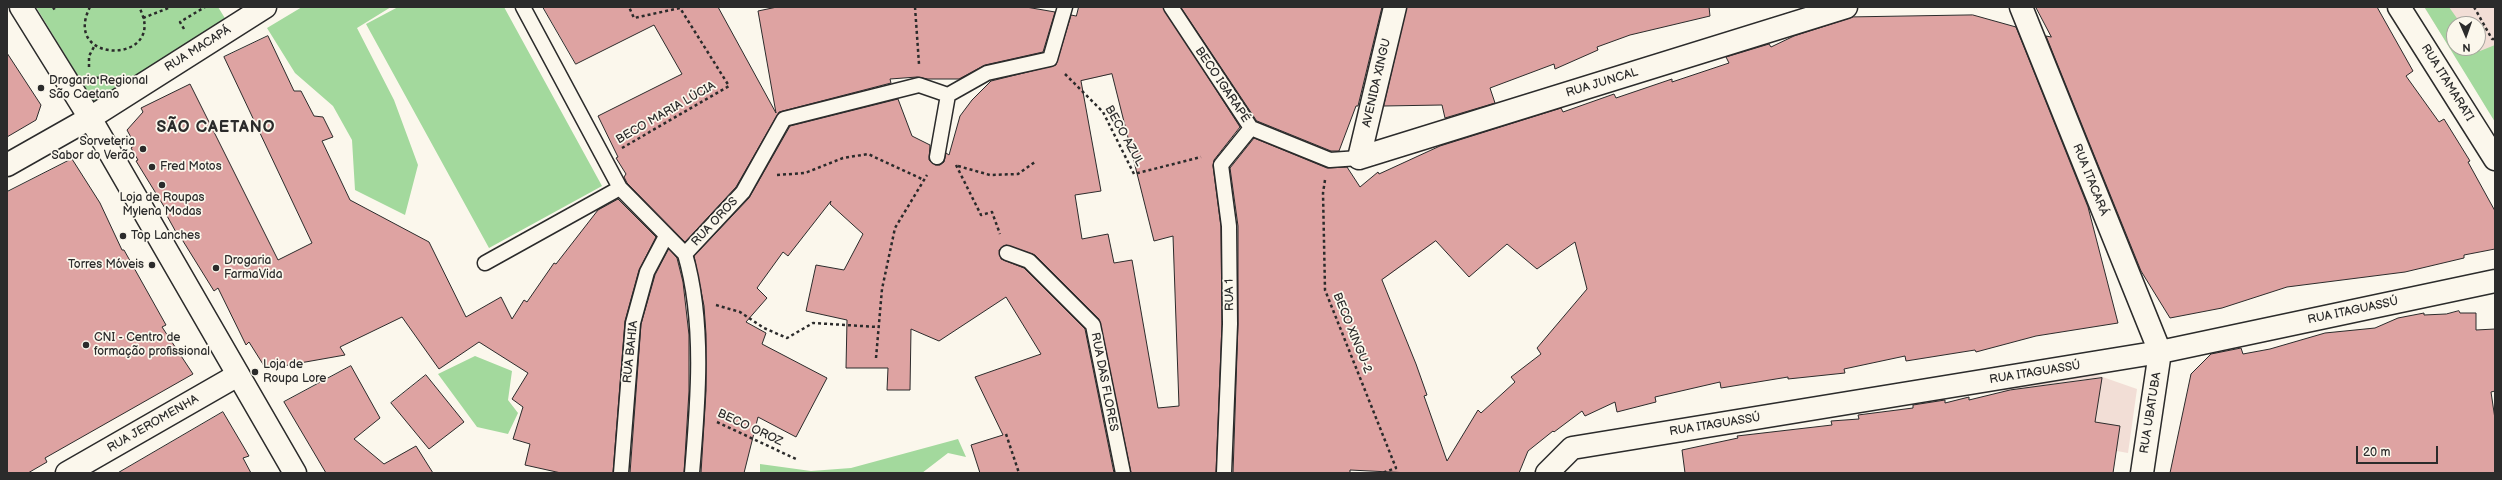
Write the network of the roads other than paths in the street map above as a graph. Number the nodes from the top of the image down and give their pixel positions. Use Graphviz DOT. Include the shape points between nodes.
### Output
graph roads {
  1 [pos="21,7"];
  2 [pos="265,7"];
  3 [pos="523,7"];
  4 [pos="1065,7"];
  5 [pos="1171,7"];
  6 [pos="1395,7"];
  7 [pos="1846,7"];
  8 [pos="2021,7"];
  9 [pos="2399,7"];
  10 [pos="948,95"];
  11 [pos="90,118"];
  12 [pos="1251,128"];
  13 [pos="937,157"];
  14 [pos="1359,158"];
  15 [pos="2495,159"];
  16 [pos="7,165"];
  17 [pos="620,188"];
  18 [pos="666,236"];
  19 [pos="1007,253"];
  20 [pos="685,254"];
  21 [pos="485,263"];
  22 [pos="2495,281"];
  23 [pos="2160,352"];
  24 [pos="238,375"];
  25 [pos="67,473"];
  26 [pos="295,473"];
  27 [pos="620,473"];
  28 [pos="692,473"];
  29 [pos="1123,473"];
  30 [pos="1224,473"];
  31 [pos="1547,473"];
  32 [pos="2142,473"];
  1 -- 11 [label="street"];
  2 -- 11 [label="street, RUA MACAPÁ"];
  3 -- 17 [label="lane"];
  4 -- 10 [label="lane" via="1050,59 987,73"];
  5 -- 12 [label="lane, BECO IGARAPÉ"];
  6 -- 14 [label="street, AVENIDA XINGU"];
  7 -- 14 [label="street, RUA JUNCAL"];
  8 -- 23 [label="street, RUA ITACARÁ"];
  9 -- 15 [label="street, RUA ITAMARATI"];
  10 -- 13 [label="lane"];
  10 -- 20 [label="lane, RUA OROS" via="919,85 784,118 743,192"];
  11 -- 16 [label="street, RUA MACAPÁ"];
  11 -- 24 [label="street"];
  12 -- 14 [label="lane, BECO IGARAPÉ" via="1330,160"];
  12 -- 30 [label="lane, RUA 1" via="1221,165 1230,226 1230,324"];
  17 -- 18 [label="lane"];
  17 -- 21 [label="lane"];
  18 -- 20 [label="lane"];
  18 -- 27 [label="lane, RUA BAHIA" via="647,272 633,324"];
  19 -- 29 [label="lane, RUA DAS FLORES" via="1029,261 1093,326"];
  20 -- 28 [label="lane, RUA OROS" via="690,272 699,361"];
  22 -- 23 [label="street, RUA ITAGUASSÚ"];
  23 -- 31 [label="street, RUA ITAGUASSÚ" via="1572,448"];
  23 -- 32 [label="street, RUA UBATUBA"];
  24 -- 25 [label="street, RUA JEROMENHA"];
  24 -- 26 [label="street"];
}
